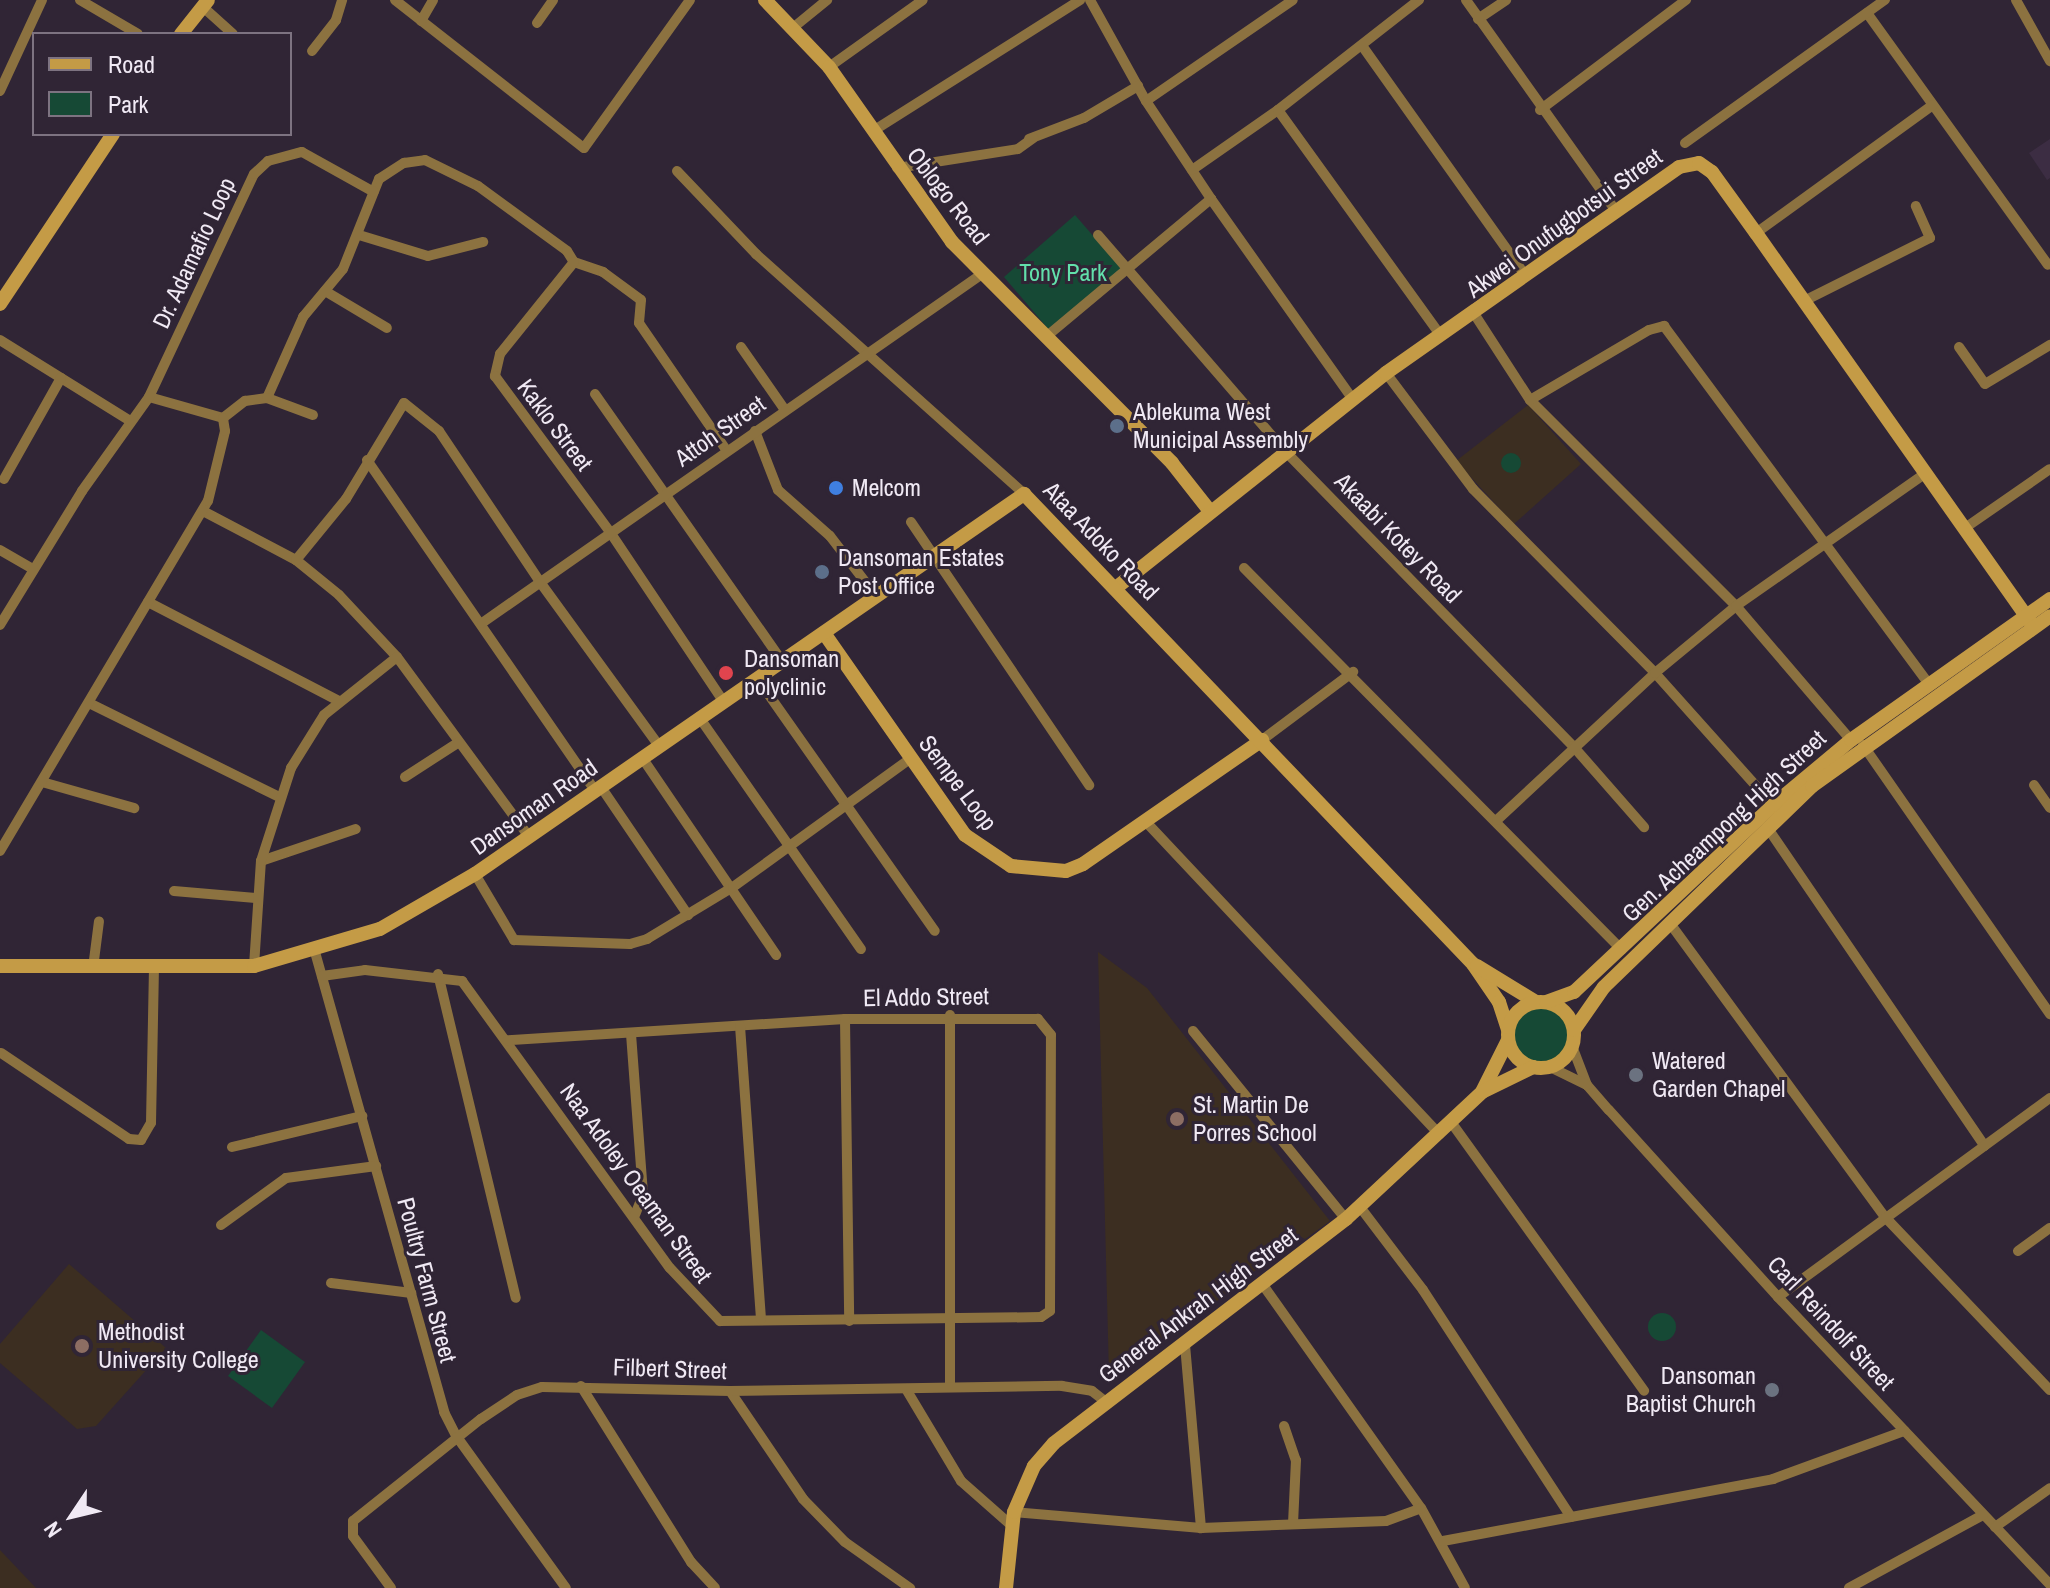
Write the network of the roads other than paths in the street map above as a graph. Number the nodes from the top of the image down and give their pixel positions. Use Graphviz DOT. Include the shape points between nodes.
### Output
graph roads {
  1 [pos="42,0"];
  2 [pos="80,0"];
  3 [pos="342,0"];
  4 [pos="395,0"];
  5 [pos="433,0"];
  6 [pos="553,0"];
  7 [pos="690,0"];
  8 [pos="765,0"];
  9 [pos="827,0"];
  10 [pos="923,0"];
  11 [pos="1080,0"];
  12 [pos="1090,0"];
  13 [pos="1293,0"];
  14 [pos="1419,0"];
  15 [pos="1466,0"];
  16 [pos="1506,0"];
  17 [pos="1686,0"];
  18 [pos="1885,0"];
  19 [pos="2016,0"];
  20 [pos="206,3"];
  21 [pos="1867,13"];
  22 [pos="1478,19"];
  23 [pos="421,21"];
  24 [pos="537,23"];
  25 [pos="794,27"];
  26 [pos="135,32"];
  27 [pos="183,32"];
  28 [pos="231,32"];
  29 [pos="1363,47"];
  30 [pos="312,51"];
  31 [pos="2050,61"];
  32 [pos="829,67"];
  33 [pos="1138,86"];
  34 [pos="0,91"];
  35 [pos="1146,101"];
  36 [pos="1933,105"];
  37 [pos="1278,110"];
  38 [pos="1540,110"];
  39 [pos="873,131"];
  40 [pos="112,136"];
  41 [pos="1685,143"];
  42 [pos="897,168"];
  43 [pos="1192,170"];
  44 [pos="677,171"];
  45 [pos="374,192"];
  46 [pos="1211,199"];
  47 [pos="1916,206"];
  48 [pos="1616,211"];
  49 [pos="1756,233"];
  50 [pos="359,235"];
  51 [pos="1098,235"];
  52 [pos="483,242"];
  53 [pos="574,262"];
  54 [pos="2048,265"];
  55 [pos="1128,270"];
  56 [pos="982,274"];
  57 [pos="1525,275"];
  58 [pos="325,291"];
  59 [pos="1804,301"];
  60 [pos="0,304"];
  61 [pos="1475,315"];
  62 [pos="387,328"];
  63 [pos="1440,335"];
  64 [pos="1047,336"];
  65 [pos="0,340"];
  66 [pos="2050,345"];
  67 [pos="741,347"];
  68 [pos="1959,347"];
  69 [pos="870,352"];
  70 [pos="1386,373"];
  71 [pos="61,378"];
  72 [pos="595,394"];
  73 [pos="149,397"];
  74 [pos="267,398"];
  75 [pos="1352,398"];
  76 [pos="1530,400"];
  77 [pos="785,410"];
  78 [pos="313,415"];
  79 [pos="223,418"];
  80 [pos="130,421"];
  81 [pos="755,431"];
  82 [pos="1284,450"];
  83 [pos="727,451"];
  84 [pos="367,460"];
  85 [pos="2050,469"];
  86 [pos="1926,473"];
  87 [pos="4,479"];
  88 [pos="666,494"];
  89 [pos="1024,494"];
  90 [pos="1209,510"];
  91 [pos="203,511"];
  92 [pos="911,522"];
  93 [pos="1965,528"];
  94 [pos="610,532"];
  95 [pos="1824,544"];
  96 [pos="0,550"];
  97 [pos="933,556"];
  98 [pos="296,560"];
  99 [pos="1244,568"];
  100 [pos="33,569"];
  101 [pos="540,582"];
  102 [pos="1117,587"];
  103 [pos="876,596"];
  104 [pos="2050,599"];
  105 [pos="148,602"];
  106 [pos="1736,606"];
  107 [pos="2050,616"];
  108 [pos="2030,621"];
  109 [pos="482,623"];
  110 [pos="0,625"];
  111 [pos="824,633"];
  112 [pos="397,657"];
  113 [pos="782,661"];
  114 [pos="1353,672"];
  115 [pos="1655,673"];
  116 [pos="757,678"];
  117 [pos="1928,683"];
  118 [pos="339,701"];
  119 [pos="723,701"];
  120 [pos="89,703"];
  121 [pos="699,717"];
  122 [pos="1262,740"];
  123 [pos="459,742"];
  124 [pos="1857,743"];
  125 [pos="659,746"];
  126 [pos="1573,746"];
  127 [pos="911,758"];
  128 [pos="643,759"];
  129 [pos="405,777"];
  130 [pos="42,782"];
  131 [pos="1089,785"];
  132 [pos="2034,785"];
  133 [pos="598,789"];
  134 [pos="277,796"];
  135 [pos="1773,805"];
  136 [pos="845,806"];
  137 [pos="134,808"];
  138 [pos="2050,808"];
  139 [pos="1497,820"];
  140 [pos="1147,823"];
  141 [pos="1644,827"];
  142 [pos="1767,827"];
  143 [pos="356,829"];
  144 [pos="529,837"];
  145 [pos="788,844"];
  146 [pos="0,851"];
  147 [pos="261,861"];
  148 [pos="475,874"];
  149 [pos="733,887"];
  150 [pos="174,891"];
  151 [pos="256,898"];
  152 [pos="688,915"];
  153 [pos="99,921"];
  154 [pos="1669,922"];
  155 [pos="935,931"];
  156 [pos="861,949"];
  157 [pos="1622,950"];
  158 [pos="315,952"];
  159 [pos="776,955"];
  160 [pos="1473,964"];
  161 [pos="0,966"];
  162 [pos="254,966"];
  163 [pos="93,968"];
  164 [pos="154,968"];
  165 [pos="438,974"];
  166 [pos="322,976"];
  167 [pos="1541,1002"];
  168 [pos="2050,1014"];
  169 [pos="950,1015"];
  170 [pos="845,1019"];
  171 [pos="740,1026"];
  172 [pos="1574,1030"];
  173 [pos="1193,1031"];
  174 [pos="631,1034"];
  175 [pos="1508,1035"];
  176 [pos="508,1040"];
  177 [pos="1572,1046"];
  178 [pos="1,1053"];
  179 [pos="1533,1067"];
  180 [pos="1550,1067"];
  181 [pos="1587,1085"];
  182 [pos="1482,1092"];
  183 [pos="2050,1098"];
  184 [pos="362,1116"];
  185 [pos="1451,1122"];
  186 [pos="1439,1134"];
  187 [pos="1985,1146"];
  188 [pos="232,1147"];
  189 [pos="376,1166"];
  190 [pos="1360,1207"];
  191 [pos="634,1217"];
  192 [pos="1885,1217"];
  193 [pos="1346,1219"];
  194 [pos="221,1225"];
  195 [pos="2050,1228"];
  196 [pos="2018,1251"];
  197 [pos="331,1283"];
  198 [pos="1263,1285"];
  199 [pos="411,1293"];
  200 [pos="1778,1297"];
  201 [pos="516,1298"];
  202 [pos="1041,1317"];
  203 [pos="948,1318"];
  204 [pos="761,1319"];
  205 [pos="849,1321"];
  206 [pos="1185,1345"];
  207 [pos="581,1386"];
  208 [pos="950,1387"];
  209 [pos="906,1389"];
  210 [pos="2050,1390"];
  211 [pos="730,1391"];
  212 [pos="1644,1391"];
  213 [pos="1106,1402"];
  214 [pos="1284,1426"];
  215 [pos="1904,1431"];
  216 [pos="457,1437"];
  217 [pos="2050,1488"];
  218 [pos="1421,1508"];
  219 [pos="1983,1515"];
  220 [pos="1571,1517"];
  221 [pos="1013,1519"];
  222 [pos="1293,1524"];
  223 [pos="1995,1527"];
  224 [pos="1201,1528"];
  225 [pos="1443,1541"];
  226 [pos="2050,1585"];
  227 [pos="391,1588"];
  228 [pos="566,1588"];
  229 [pos="715,1588"];
  230 [pos="910,1588"];
  231 [pos="1006,1588"];
  232 [pos="1465,1588"];
  233 [pos="1849,1588"];
  1 -- 34 [label="street"];
  2 -- 26 [label="street"];
  3 -- 30 [label="street" via="336,20"];
  4 -- 23 [label="street"];
  5 -- 23 [label="street"];
  6 -- 24 [label="street"];
  7 -- 23 [label="street" via="649,61 610,105 586,146 545,121"];
  8 -- 25 [label="main road, Oblogo Road"];
  9 -- 25 [label="street"];
  10 -- 32 [label="street"];
  11 -- 39 [label="street"];
  12 -- 33 [label="street"];
  13 -- 35 [label="street"];
  14 -- 29 [label="street"];
  15 -- 22 [label="street"];
  16 -- 22 [label="street"];
  17 -- 38 [label="street"];
  18 -- 21 [label="street"];
  19 -- 31 [label="street"];
  20 -- 27 [label="main road"];
  20 -- 28 [label="street"];
  21 -- 36 [label="street"];
  21 -- 41 [label="street"];
  22 -- 38 [label="street"];
  25 -- 32 [label="main road, Oblogo Road"];
  29 -- 37 [label="street"];
  29 -- 57 [label="street"];
  32 -- 39 [label="main road, Oblogo Road"];
  33 -- 35 [label="street"];
  33 -- 42 [label="street" via="1084,118 1028,139 1018,149"];
  35 -- 43 [label="street"];
  36 -- 49 [label="street"];
  36 -- 54 [label="street"];
  37 -- 43 [label="street"];
  37 -- 63 [label="street"];
  38 -- 48 [label="street"];
  39 -- 42 [label="main road, Oblogo Road"];
  40 -- 60 [label="main road"];
  42 -- 56 [label="main road, Oblogo Road"];
  43 -- 46 [label="street"];
  44 -- 69 [label="street, Ataa Adoko Road" via="756,254"];
  45 -- 50 [label="street"];
  45 -- 53 [label="street" via="379,179 404,163 436,163 504,204 567,251"];
  45 -- 73 [label="street, Dr. Adamafio Loop" via="302,152 268,161 254,174"];
  46 -- 55 [label="street"];
  46 -- 75 [label="street"];
  47 -- 59 [label="street" via="1930,238"];
  48 -- 49 [label="main road, Akwei Onufugbotsui Street" via="1679,167 1699,163 1712,172"];
  48 -- 57 [label="main road, Akwei Onufugbotsui Street"];
  49 -- 59 [label="main road, Akwei Onufugbotsui Street"];
  50 -- 52 [label="street" via="428,256"];
  50 -- 58 [label="street"];
  51 -- 55 [label="street, Akaabi Kotey Road"];
  53 -- 83 [label="street" via="603,272 641,300 639,323"];
  53 -- 94 [label="street, Kaklo Street" via="500,354 495,376"];
  55 -- 64 [label="street"];
  55 -- 82 [label="street, Akaabi Kotey Road"];
  56 -- 64 [label="main road, Oblogo Road"];
  56 -- 69 [label="street, Attoh Street"];
  57 -- 61 [label="main road, Akwei Onufugbotsui Street"];
  58 -- 62 [label="street"];
  58 -- 74 [label="street" via="303,317"];
  59 -- 86 [label="main road, Akwei Onufugbotsui Street"];
  61 -- 63 [label="main road, Akwei Onufugbotsui Street"];
  61 -- 76 [label="street"];
  63 -- 70 [label="main road, Akwei Onufugbotsui Street"];
  64 -- 90 [label="main road, Oblogo Road" via="1172,463"];
  65 -- 71 [label="street"];
  66 -- 68 [label="street" via="1985,384"];
  67 -- 77 [label="street"];
  69 -- 77 [label="street, Attoh Street"];
  69 -- 89 [label="street, Ataa Adoko Road"];
  70 -- 75 [label="main road, Akwei Onufugbotsui Street"];
  70 -- 115 [label="street" via="1473,489"];
  71 -- 80 [label="street"];
  71 -- 87 [label="street"];
  72 -- 88 [label="street"];
  73 -- 79 [label="street"];
  73 -- 80 [label="street, Dr. Adamafio Loop"];
  74 -- 78 [label="street"];
  74 -- 79 [label="street" via="245,401"];
  75 -- 82 [label="main road, Akwei Onufugbotsui Street"];
  76 -- 95 [label="street" via="1664,326"];
  76 -- 106 [label="street"];
  77 -- 81 [label="street, Attoh Street"];
  79 -- 91 [label="street" via="225,431"];
  80 -- 100 [label="street, Dr. Adamafio Loop"];
  81 -- 83 [label="street, Attoh Street"];
  81 -- 103 [label="street" via="778,490 830,536"];
  82 -- 90 [label="main road, Akwei Onufugbotsui Street"];
  82 -- 126 [label="street, Akaabi Kotey Road"];
  83 -- 88 [label="street, Attoh Street"];
  84 -- 98 [label="street" via="346,499"];
  84 -- 101 [label="street" via="404,403 439,431"];
  84 -- 109 [label="street"];
  85 -- 93 [label="street"];
  86 -- 93 [label="main road, Akwei Onufugbotsui Street"];
  86 -- 95 [label="street"];
  88 -- 94 [label="street, Attoh Street"];
  88 -- 113 [label="street"];
  89 -- 97 [label="main road, Dansoman Road"];
  89 -- 102 [label="main road, Ataa Adoko Road"];
  90 -- 102 [label="main road, Akwei Onufugbotsui Street"];
  91 -- 98 [label="street"];
  91 -- 105 [label="street"];
  92 -- 97 [label="street"];
  93 -- 108 [label="main road, Akwei Onufugbotsui Street"];
  94 -- 101 [label="street, Attoh Street"];
  94 -- 119 [label="street, Kaklo Street"];
  95 -- 106 [label="street"];
  95 -- 117 [label="street"];
  96 -- 100 [label="street"];
  97 -- 103 [label="main road, Dansoman Road"];
  97 -- 131 [label="street"];
  98 -- 112 [label="street" via="339,595"];
  99 -- 114 [label="street"];
  100 -- 110 [label="street, Dr. Adamafio Loop"];
  101 -- 109 [label="street, Attoh Street"];
  101 -- 125 [label="street"];
  102 -- 122 [label="main road, Ataa Adoko Road"];
  103 -- 111 [label="main road, Dansoman Road"];
  104 -- 108 [label="main road, Gen. Acheampong High Street"];
  105 -- 118 [label="street"];
  105 -- 120 [label="street"];
  106 -- 115 [label="street"];
  106 -- 124 [label="street"];
  107 -- 108 [label="main road, Gen. Acheampong High Street"];
  108 -- 117 [label="main road, Gen. Acheampong High Street"];
  108 -- 124 [label="main road, Gen. Acheampong High Street"];
  109 -- 133 [label="street"];
  111 -- 113 [label="main road, Dansoman Road"];
  111 -- 127 [label="main road, Sempe Loop"];
  112 -- 118 [label="street"];
  112 -- 123 [label="street"];
  113 -- 116 [label="main road, Dansoman Road"];
  114 -- 122 [label="street"];
  114 -- 139 [label="street"];
  115 -- 126 [label="street"];
  115 -- 135 [label="street"];
  116 -- 119 [label="main road, Dansoman Road"];
  116 -- 136 [label="street"];
  117 -- 124 [label="main road, Gen. Acheampong High Street"];
  118 -- 134 [label="street" via="309,734"];
  119 -- 121 [label="main road, Dansoman Road"];
  120 -- 130 [label="street"];
  120 -- 134 [label="street"];
  121 -- 125 [label="main road, Dansoman Road"];
  121 -- 145 [label="street"];
  122 -- 140 [label="main road, Sempe Loop"];
  122 -- 160 [label="main road, Ataa Adoko Road"];
  123 -- 129 [label="street"];
  123 -- 144 [label="street"];
  124 -- 135 [label="main road, Gen. Acheampong High Street"];
  124 -- 142 [label="main road, Gen. Acheampong High Street"];
  124 -- 168 [label="street"];
  125 -- 128 [label="main road, Dansoman Road"];
  126 -- 139 [label="street"];
  126 -- 141 [label="street, Akaabi Kotey Road"];
  127 -- 136 [label="street"];
  127 -- 140 [label="main road, Sempe Loop" via="965,835 1011,866 1066,871"];
  128 -- 133 [label="main road, Dansoman Road"];
  128 -- 149 [label="street"];
  130 -- 137 [label="street"];
  130 -- 146 [label="street"];
  132 -- 138 [label="street"];
  133 -- 144 [label="main road, Dansoman Road"];
  133 -- 152 [label="street"];
  134 -- 147 [label="street"];
  135 -- 157 [label="main road, Gen. Acheampong High Street"];
  136 -- 145 [label="street"];
  136 -- 155 [label="street"];
  139 -- 157 [label="street"];
  140 -- 186 [label="street"];
  142 -- 154 [label="main road, Gen. Acheampong High Street"];
  142 -- 187 [label="street"];
  143 -- 147 [label="street"];
  144 -- 148 [label="main road, Dansoman Road"];
  145 -- 149 [label="street"];
  145 -- 156 [label="street"];
  147 -- 151 [label="street"];
  148 -- 152 [label="street" via="514,940 630,944"];
  148 -- 158 [label="main road, Dansoman Road" via="403,918"];
  149 -- 152 [label="street"];
  149 -- 159 [label="street"];
  150 -- 151 [label="street"];
  151 -- 162 [label="street"];
  153 -- 163 [label="street"];
  154 -- 172 [label="main road, Gen. Acheampong High Street" via="1586,1007"];
  154 -- 192 [label="street"];
  157 -- 167 [label="main road, Gen. Acheampong High Street" via="1574,992"];
  158 -- 162 [label="main road, Dansoman Road"];
  158 -- 166 [label="street, Poultry Farm Street"];
  160 -- 167 [label="main road, Ataa Adoko Road"];
  160 -- 175 [label="main road, Ataa Adoko Road" via="1499,1002"];
  161 -- 163 [label="main road, Dansoman Road"];
  162 -- 164 [label="main road, Dansoman Road"];
  163 -- 164 [label="main road, Dansoman Road"];
  164 -- 178 [label="street" via="151,1123 141,1140 129,1139"];
  165 -- 166 [label="street" via="365,970"];
  165 -- 176 [label="street, Naa Adoley Oeaman Street" via="469,987"];
  165 -- 201 [label="street"];
  166 -- 184 [label="street, Poultry Farm Street"];
  167 -- 172 [label="main road" via="1564,1012"];
  167 -- 175 [label="main road" via="1518,1011"];
  169 -- 170 [label="street, El Addo Street"];
  169 -- 202 [label="street, El Addo Street" via="1029,1015 1051,1035 1051,1303"];
  169 -- 203 [label="street"];
  170 -- 171 [label="street, El Addo Street"];
  170 -- 205 [label="street"];
  171 -- 174 [label="street, El Addo Street"];
  171 -- 204 [label="street"];
  172 -- 177 [label="main road"];
  173 -- 193 [label="street"];
  174 -- 176 [label="street, El Addo Street"];
  174 -- 191 [label="street" via="643,1195"];
  175 -- 179 [label="main road" via="1518,1059"];
  175 -- 182 [label="main road, General Ankrah High Street"];
  176 -- 191 [label="street, Naa Adoley Oeaman Street"];
  177 -- 180 [label="main road"];
  177 -- 181 [label="street, Carl Reindolf Street"];
  179 -- 180 [label="main road"];
  179 -- 182 [label="main road, General Ankrah High Street"];
  180 -- 181 [label="street, Carl Reindolf Street"];
  181 -- 200 [label="street, Carl Reindolf Street"];
  182 -- 185 [label="main road, General Ankrah High Street"];
  183 -- 187 [label="street"];
  184 -- 188 [label="street"];
  184 -- 189 [label="street, Poultry Farm Street"];
  185 -- 186 [label="main road, General Ankrah High Street"];
  185 -- 212 [label="street"];
  186 -- 190 [label="main road, General Ankrah High Street"];
  187 -- 192 [label="street"];
  189 -- 194 [label="street" via="286,1178"];
  189 -- 199 [label="street, Poultry Farm Street"];
  190 -- 193 [label="main road, General Ankrah High Street"];
  190 -- 220 [label="street" via="1423,1290"];
  191 -- 204 [label="street, Naa Adoley Oeaman Street" via="706,1312 720,1321"];
  192 -- 200 [label="street"];
  192 -- 210 [label="street"];
  193 -- 198 [label="main road, General Ankrah High Street"];
  195 -- 196 [label="street"];
  197 -- 199 [label="street"];
  198 -- 206 [label="main road, General Ankrah High Street"];
  198 -- 218 [label="street"];
  199 -- 216 [label="street, Poultry Farm Street" via="432,1379"];
  200 -- 215 [label="street, Carl Reindolf Street"];
  202 -- 203 [label="street, Naa Adoley Oeaman Street"];
  203 -- 205 [label="street, Naa Adoley Oeaman Street"];
  203 -- 208 [label="street"];
  204 -- 205 [label="street, Naa Adoley Oeaman Street"];
  206 -- 213 [label="main road, General Ankrah High Street"];
  206 -- 224 [label="street"];
  207 -- 211 [label="street, Filbert Street"];
  207 -- 216 [label="street, Filbert Street" via="542,1387 517,1395"];
  207 -- 229 [label="street" via="691,1562"];
  208 -- 209 [label="street, Filbert Street"];
  208 -- 213 [label="street, Filbert Street" via="1078,1387"];
  209 -- 211 [label="street, Filbert Street"];
  209 -- 221 [label="street" via="961,1481"];
  211 -- 230 [label="street" via="803,1499 845,1542"];
  213 -- 221 [label="main road, General Ankrah High Street" via="1034,1466"];
  214 -- 222 [label="street" via="1296,1460"];
  215 -- 219 [label="street, Carl Reindolf Street"];
  215 -- 220 [label="street" via="1773,1479"];
  216 -- 227 [label="street, Filbert Street" via="353,1521 353,1536"];
  216 -- 228 [label="street, Poultry Farm Street"];
  217 -- 223 [label="street"];
  218 -- 222 [label="street" via="1386,1521"];
  218 -- 225 [label="street"];
  219 -- 223 [label="street, Carl Reindolf Street"];
  219 -- 233 [label="street"];
  220 -- 225 [label="street"];
  221 -- 224 [label="street"];
  221 -- 231 [label="main road, General Ankrah High Street"];
  222 -- 224 [label="street"];
  223 -- 226 [label="street, Carl Reindolf Street"];
  225 -- 232 [label="street"];
}
